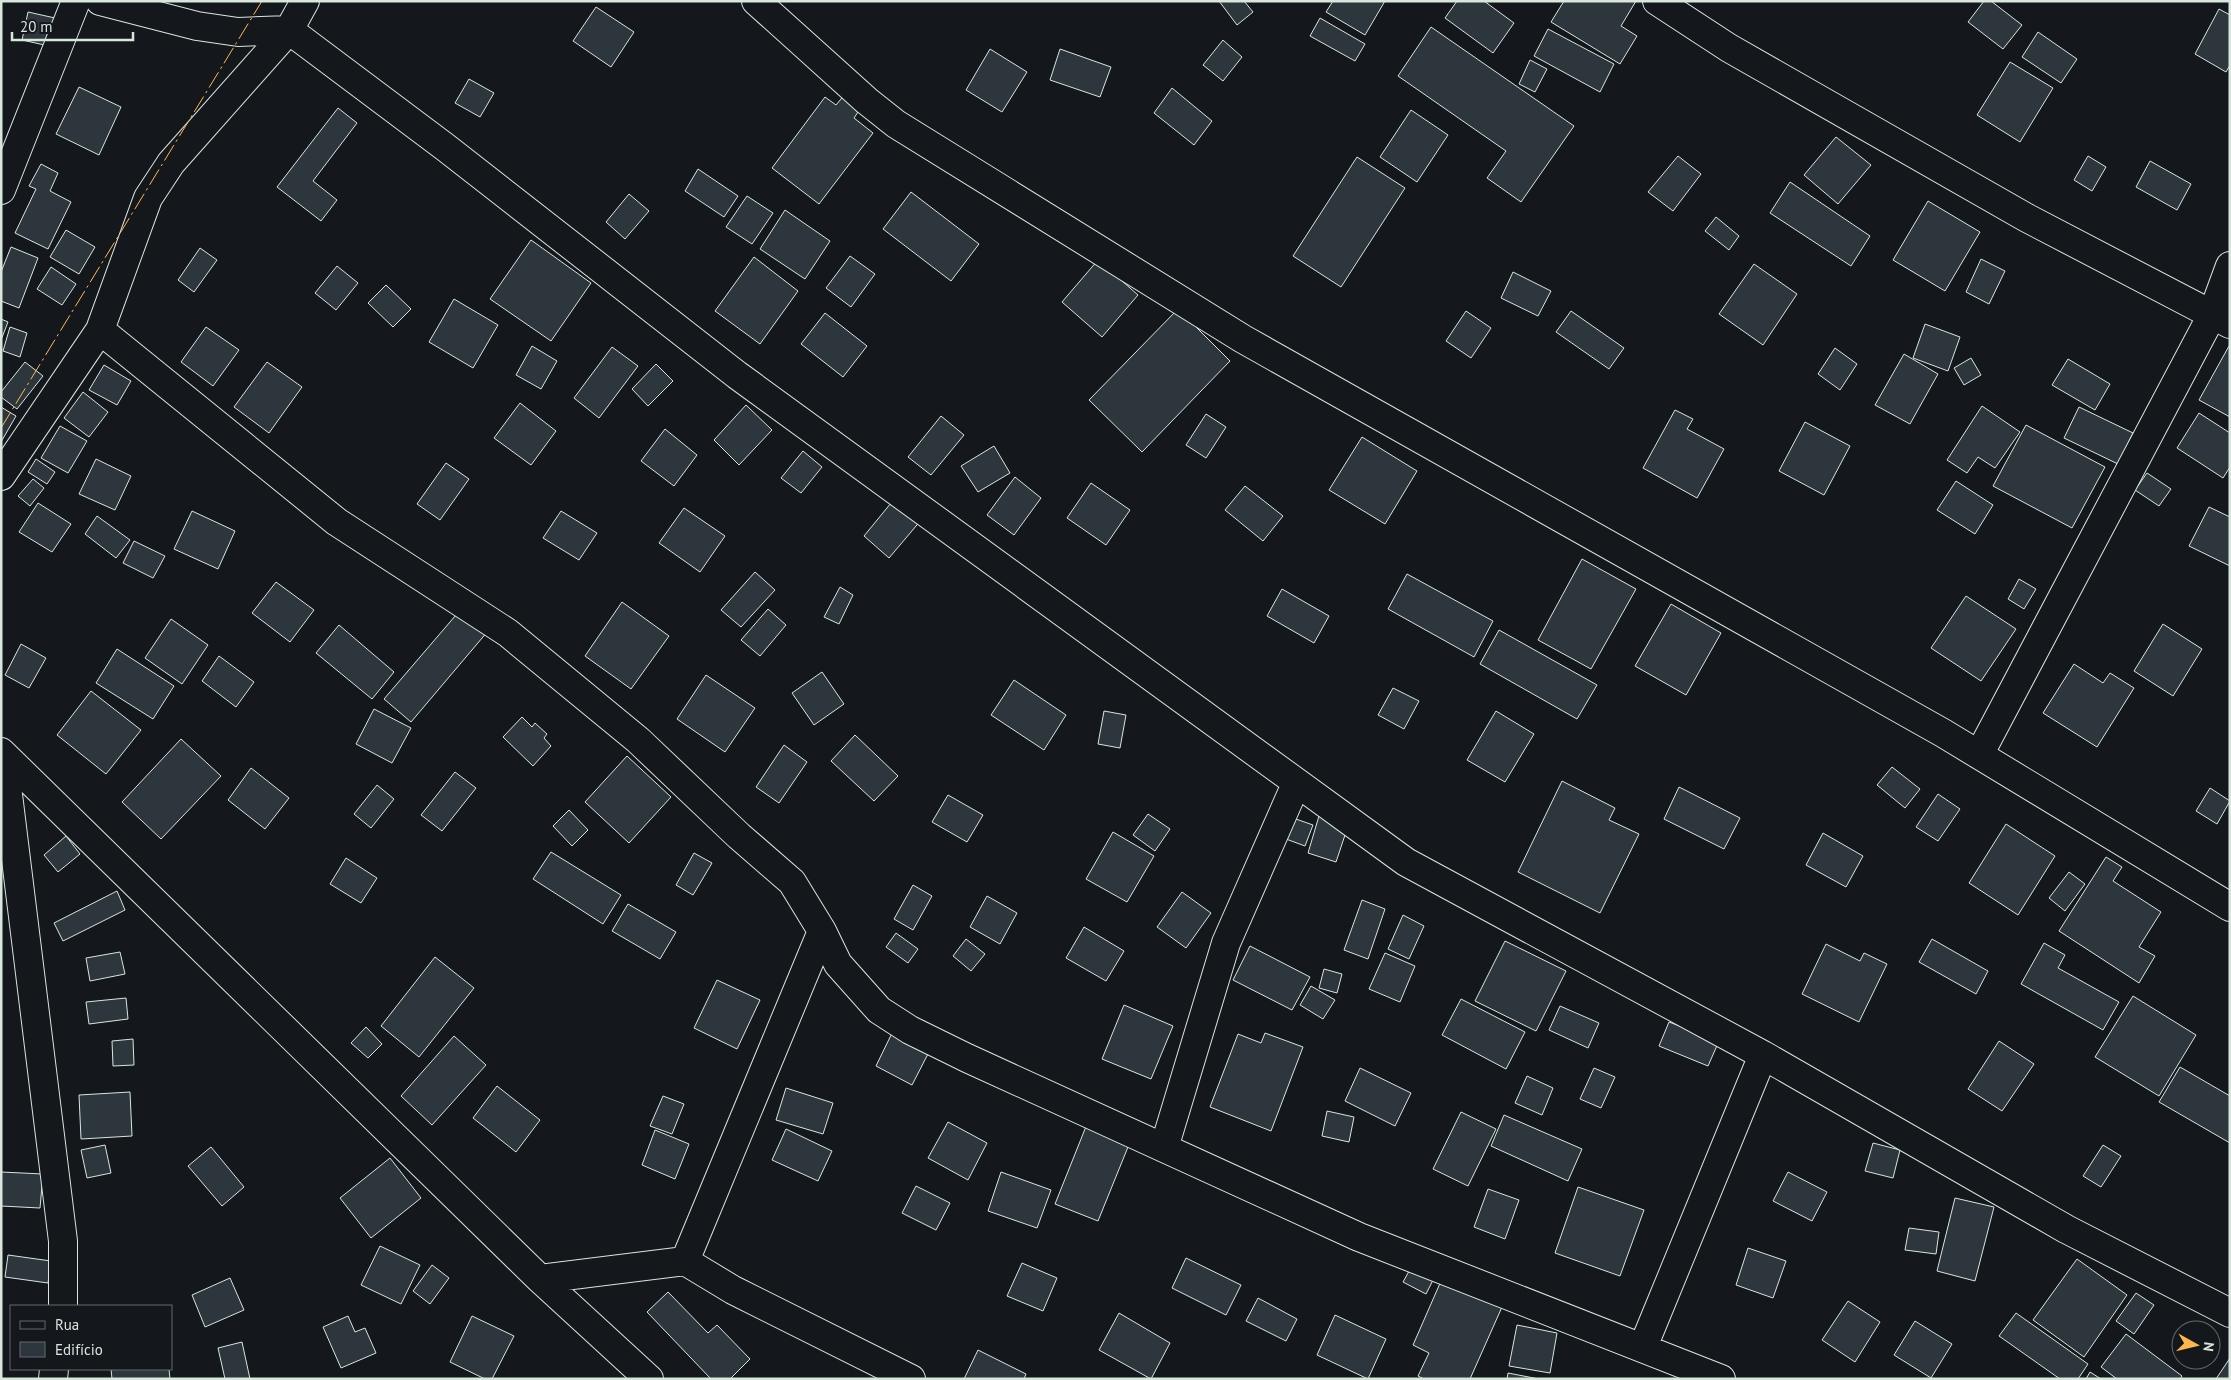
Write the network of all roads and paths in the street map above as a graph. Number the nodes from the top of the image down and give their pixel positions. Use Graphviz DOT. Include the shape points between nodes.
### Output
graph roads {
  1 [pos="76,1"];
  2 [pos="100,1"];
  3 [pos="305,1"];
  4 [pos="756,1"];
  5 [pos="1657,1"];
  6 [pos="289,30"];
  7 [pos="1,190"];
  8 [pos="2230,266"];
  9 [pos="2221,319"];
  10 [pos="100,330"];
  11 [pos="1,476"];
  12 [pos="2,753"];
  13 [pos="1979,754"];
  14 [pos="1296,784"];
  15 [pos="2230,907"];
  16 [pos="822,931"];
  17 [pos="1763,1055"];
  18 [pos="1164,1148"];
  19 [pos="685,1261"];
  20 [pos="540,1279"];
  21 [pos="62,1305"];
  22 [pos="2230,1313"];
  23 [pos="1643,1347"];
  24 [pos="649,1379"];
  25 [pos="911,1379"];
  26 [pos="1721,1379"];
  1 -- 7 [label="street"];
  2 -- 6 [label="street" via="197,26 238,32"];
  3 -- 6 [label="street"];
  4 -- 13 [label="street" via="896,124 1234,334"];
  5 -- 9 [label="street" via="1729,48 2027,218"];
  6 -- 10 [label="street" via="171,163 148,198"];
  6 -- 14 [label="street" via="737,374"];
  8 -- 9 [label="street"];
  9 -- 13 [label="street"];
  10 -- 11 [label="street"];
  10 -- 16 [label="street" via="337,522 508,633 638,740 792,882"];
  12 -- 20 [label="street"];
  12 -- 21 [label="street" via="63,1241"];
  13 -- 15 [label="street"];
  14 -- 17 [label="street" via="1406,862"];
  14 -- 18 [label="street" via="1226,943"];
  16 -- 18 [label="street" via="838,964 855,984 879,1010 910,1030"];
  16 -- 19 [label="street"];
  17 -- 22 [label="street" via="2066,1229"];
  17 -- 23 [label="street"];
  18 -- 23 [label="street" via="1359,1237"];
  19 -- 20 [label="street"];
  19 -- 25 [label="street" via="733,1290"];
  20 -- 24 [label="street"];
  23 -- 26 [label="street"];
}
